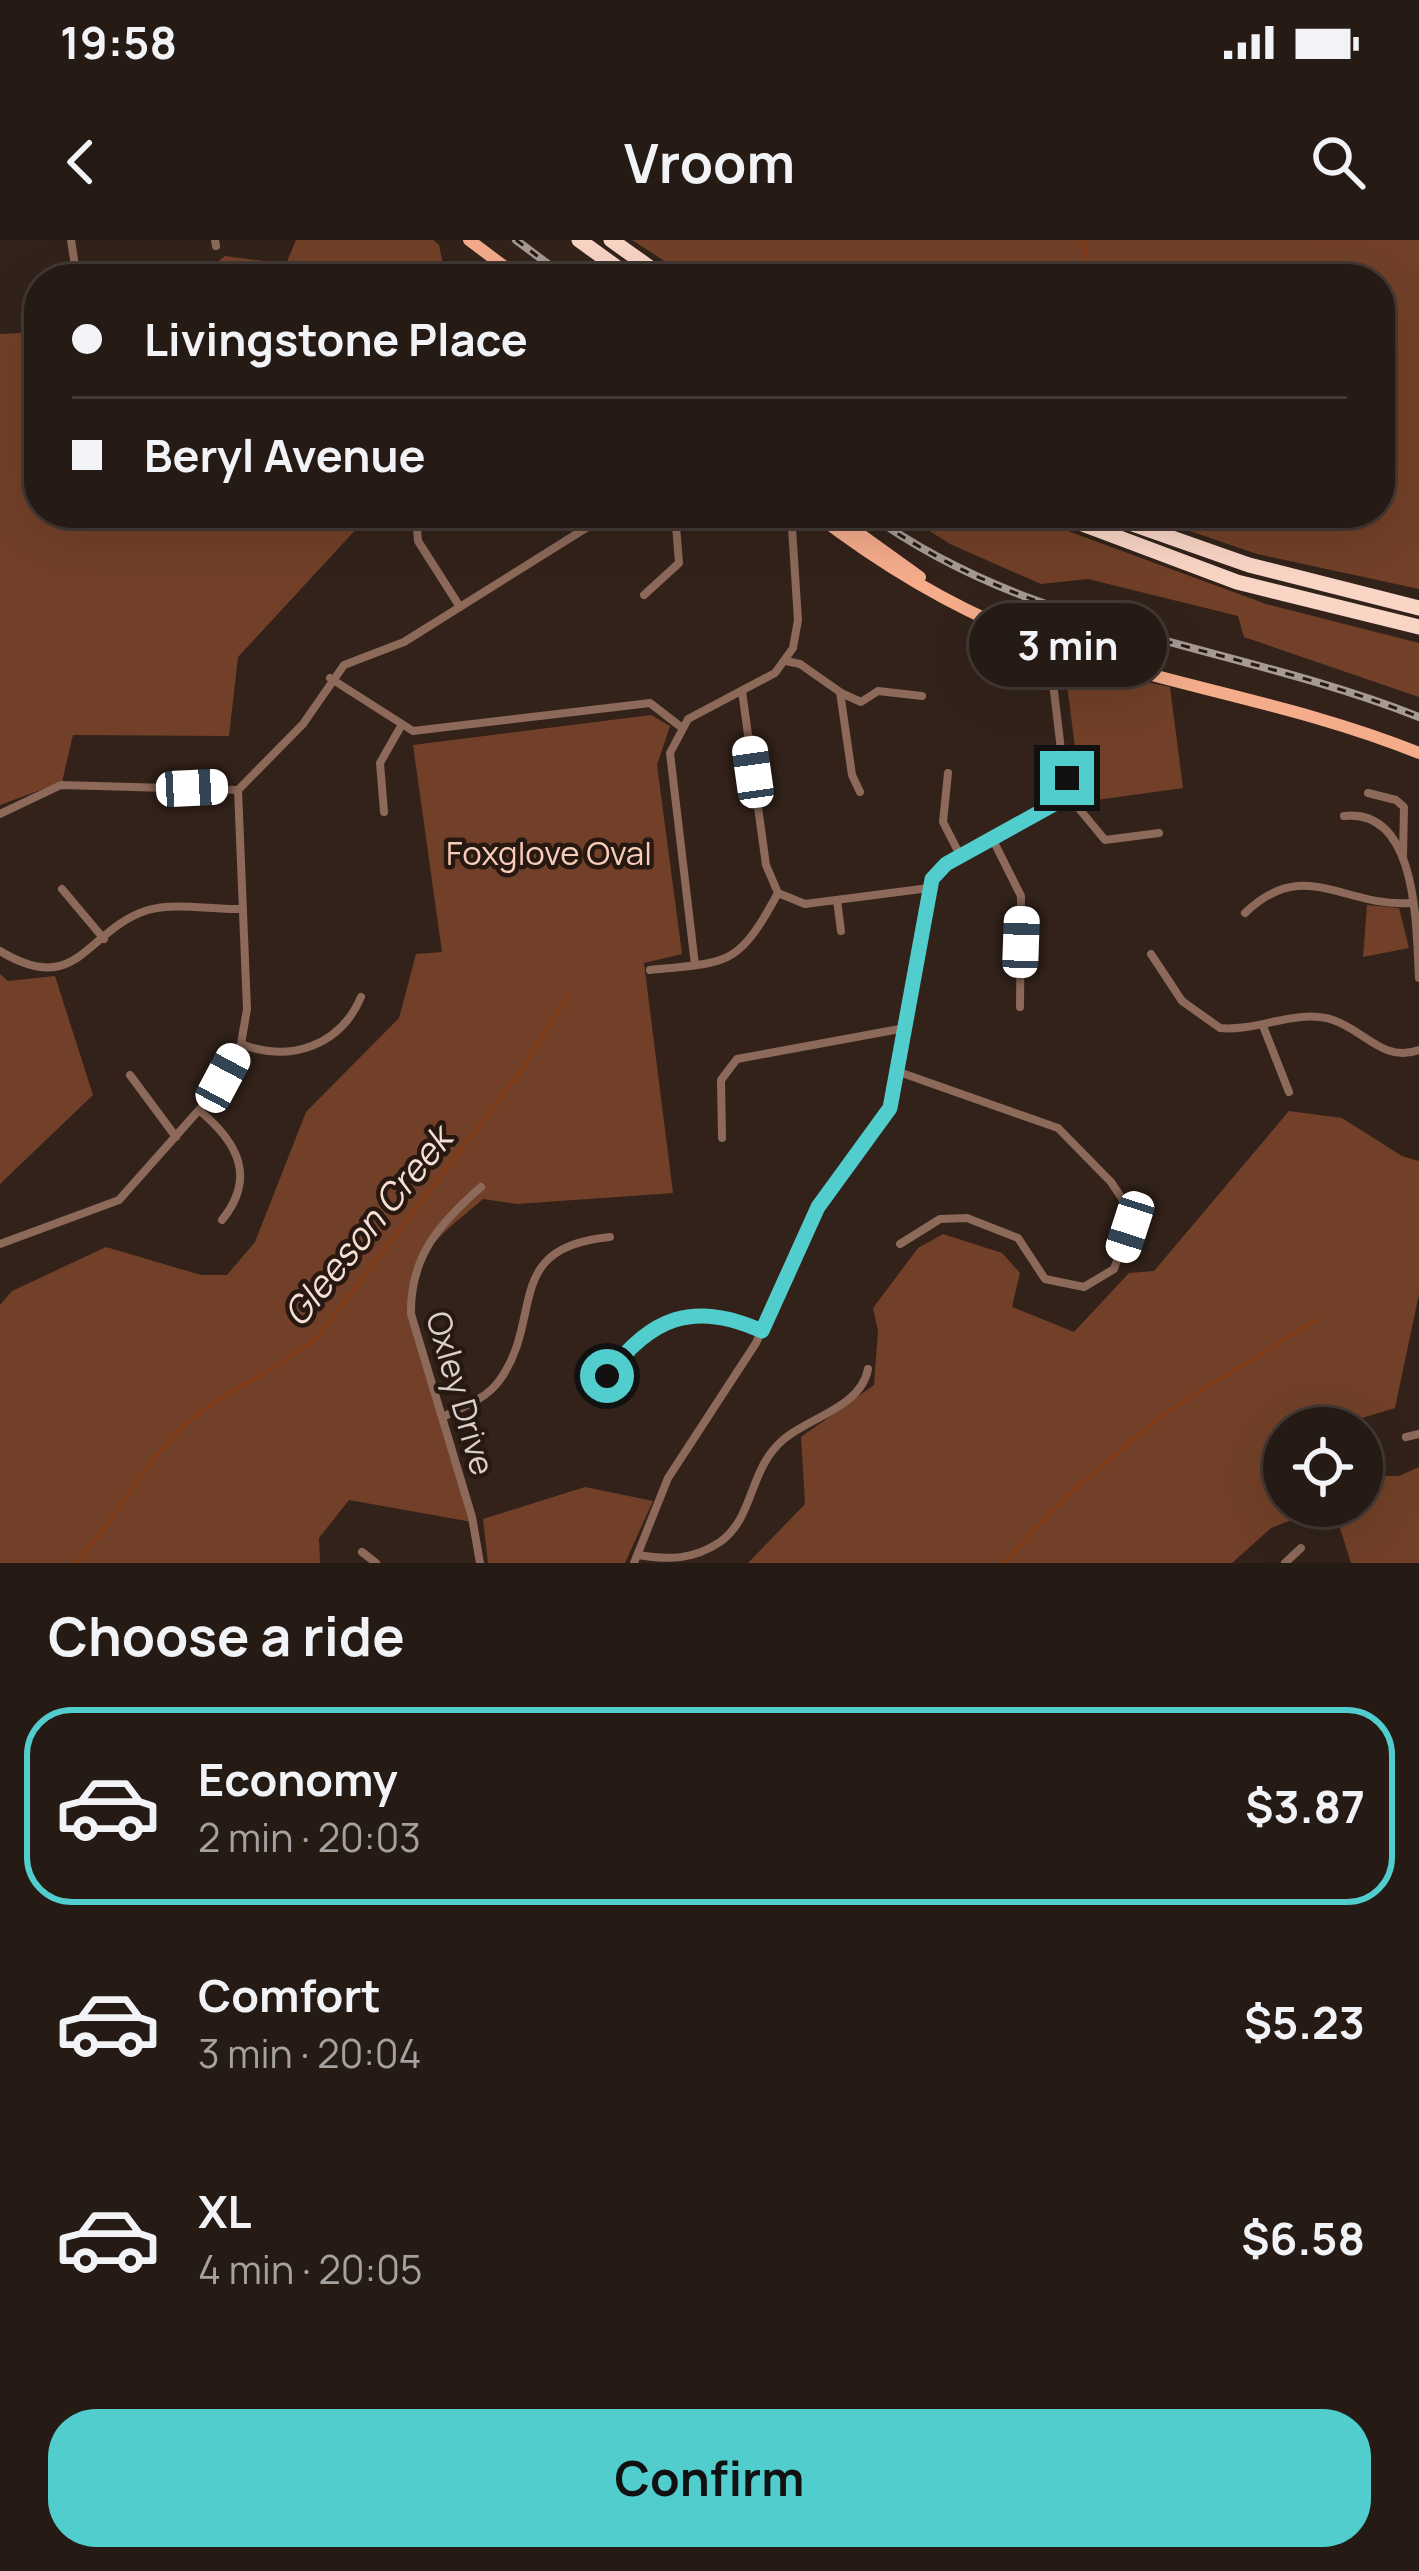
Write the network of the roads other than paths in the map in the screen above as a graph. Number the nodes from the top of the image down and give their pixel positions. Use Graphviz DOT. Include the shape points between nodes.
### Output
graph roads {
  1 [pos="457,240"];
  2 [pos="469,240"];
  3 [pos="579,240"];
  4 [pos="611,240"];
  5 [pos="488,264"];
  6 [pos="501,264"];
  7 [pos="612,264"];
  8 [pos="645,264"];
  9 [pos="417,528"];
  10 [pos="586,528"];
  11 [pos="676,528"];
  12 [pos="791,528"];
  13 [pos="836,528"];
  14 [pos="852,528"];
  15 [pos="1093,528"];
  16 [pos="1144,528"];
  17 [pos="644,595"];
  18 [pos="460,607"];
  19 [pos="1419,608"];
  20 [pos="1419,628"];
  21 [pos="1035,639"];
  22 [pos="1077,653"];
  23 [pos="786,661"];
  24 [pos="1051,666"];
  25 [pos="330,679"];
  26 [pos="742,691"];
  27 [pos="840,692"];
  28 [pos="922,696"];
  29 [pos="401,726"];
  30 [pos="681,727"];
  31 [pos="1419,749"];
  32 [pos="948,773"];
  33 [pos="238,790"];
  34 [pos="1066,791"];
  35 [pos="860,792"];
  36 [pos="1368,793"];
  37 [pos="384,812"];
  38 [pos="0,814"];
  39 [pos="1344,816"];
  40 [pos="1159,833"];
  41 [pos="993,840"];
  42 [pos="961,856"];
  43 [pos="1403,856"];
  44 [pos="929,888"];
  45 [pos="62,889"];
  46 [pos="778,893"];
  47 [pos="837,900"];
  48 [pos="1413,906"];
  49 [pos="242,909"];
  50 [pos="1245,913"];
  51 [pos="842,932"];
  52 [pos="104,939"];
  53 [pos="0,951"];
  54 [pos="1150,954"];
  55 [pos="695,965"];
  56 [pos="650,970"];
  57 [pos="1419,978"];
  58 [pos="361,997"];
  59 [pos="1020,1007"];
  60 [pos="1263,1026"];
  61 [pos="905,1028"];
  62 [pos="241,1044"];
  63 [pos="1419,1050"];
  64 [pos="899,1072"];
  65 [pos="130,1075"];
  66 [pos="1289,1092"];
  67 [pos="200,1112"];
  68 [pos="176,1138"];
  69 [pos="722,1138"];
  70 [pos="481,1187"];
  71 [pos="223,1220"];
  72 [pos="610,1237"];
  73 [pos="0,1244"];
  74 [pos="900,1244"];
  75 [pos="762,1331"];
  76 [pos="868,1369"];
  77 [pos="599,1393"];
  78 [pos="442,1417"];
  79 [pos="1419,1434"];
  80 [pos="1406,1437"];
  81 [pos="1300,1548"];
  82 [pos="362,1552"];
  83 [pos="636,1559"];
  84 [pos="376,1563"];
  85 [pos="479,1563"];
  86 [pos="1285,1563"];
  1 -- 5 [label="main road"];
  2 -- 6 [label="main road"];
  3 -- 7 [label="highway"];
  4 -- 8 [label="highway"];
  9 -- 18 [label="street"];
  10 -- 18 [label="street"];
  11 -- 17 [label="street" via="679,563"];
  12 -- 23 [label="street" via="799,620"];
  13 -- 21 [label="main road" via="922,587"];
  14 -- 31 [label="main road" via="926,581 1021,627 1291,700"];
  15 -- 20 [label="highway" via="1237,582"];
  16 -- 19 [label="highway" via="1249,565"];
  18 -- 25 [label="street"];
  21 -- 22 [label="main road"];
  21 -- 24 [label="street"];
  22 -- 24 [label="street" via="1057,654"];
  22 -- 31 [label="main road"];
  23 -- 26 [label="street"];
  23 -- 27 [label="street"];
  24 -- 34 [label="street"];
  25 -- 29 [label="street"];
  25 -- 33 [label="street" via="303,724"];
  26 -- 30 [label="street"];
  26 -- 46 [label="street" via="766,865"];
  27 -- 28 [label="street" via="861,702 878,691"];
  27 -- 35 [label="street"];
  29 -- 30 [label="street" via="424,732 650,703"];
  29 -- 37 [label="street" via="380,763"];
  30 -- 55 [label="street" via="670,776"];
  32 -- 42 [label="street" via="943,821"];
  33 -- 38 [label="street" via="61,785"];
  33 -- 49 [label="street"];
  34 -- 40 [label="street" via="1105,840"];
  34 -- 41 [label="street"];
  36 -- 43 [label="street" via="1404,808"];
  39 -- 43 [label="street" via="1383,823"];
  41 -- 42 [label="street"];
  41 -- 59 [label="street" via="1021,896"];
  42 -- 44 [label="street"];
  43 -- 48 [label="street"];
  44 -- 47 [label="street"];
  44 -- 61 [label="street"];
  45 -- 52 [label="street"];
  46 -- 47 [label="street" via="805,904"];
  46 -- 55 [label="street" via="740,952"];
  47 -- 51 [label="street"];
  48 -- 50 [label="street" via="1306,884 1275,890"];
  48 -- 57 [label="street"];
  49 -- 52 [label="street" via="153,908"];
  49 -- 62 [label="street"];
  52 -- 53 [label="street" via="59,966 25,965"];
  54 -- 60 [label="street" via="1202,1018 1220,1028"];
  55 -- 56 [label="street"];
  58 -- 62 [label="street" via="353,1015 309,1049 272,1054"];
  60 -- 63 [label="street" via="1315,1017 1383,1050"];
  60 -- 66 [label="street"];
  61 -- 64 [label="street"];
  61 -- 69 [label="street" via="736,1058 721,1080"];
  62 -- 67 [label="street"];
  64 -- 74 [label="street" via="1058,1128 1130,1205 1130,1227 1110,1275 1077,1288 1046,1279 1012,1233 967,1218 940,1219"];
  64 -- 75 [label="street" via="886,1116 818,1207"];
  65 -- 68 [label="street"];
  67 -- 68 [label="street"];
  67 -- 71 [label="street" via="240,1162 240,1190"];
  68 -- 73 [label="street" via="114,1204"];
  70 -- 78 [label="street, Oxley Drive" via="428,1241 411,1294"];
  72 -- 78 [label="street" via="581,1240 542,1264 502,1378"];
  75 -- 77 [label="street" via="718,1314 676,1320 635,1340"];
  75 -- 83 [label="street" via="668,1478"];
  76 -- 83 [label="street" via="857,1393 766,1456 740,1522 721,1541 681,1558"];
  78 -- 85 [label="street, Oxley Drive"];
  79 -- 80 [label="street"];
  81 -- 86 [label="street"];
  82 -- 84 [label="street"];
}
